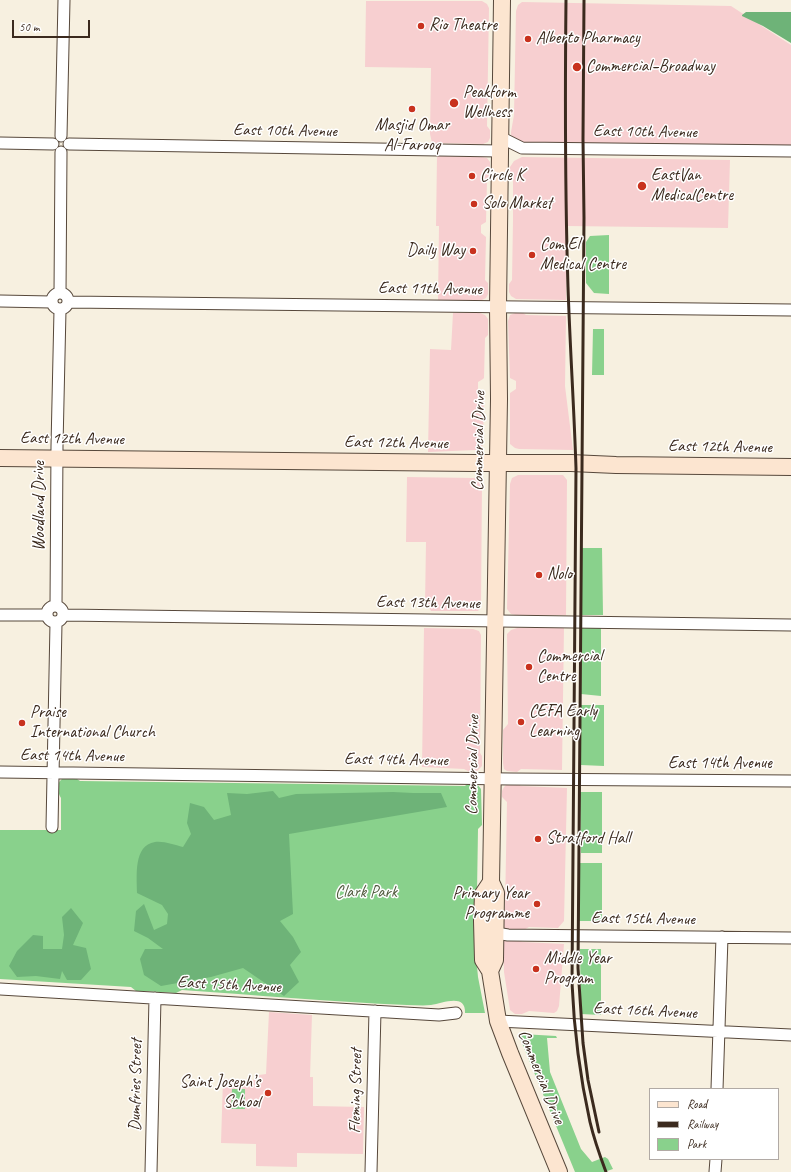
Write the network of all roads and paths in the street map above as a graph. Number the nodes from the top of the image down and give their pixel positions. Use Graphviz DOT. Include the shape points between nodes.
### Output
graph roads {
  1 [pos="64,0"];
  2 [pos="502,0"];
  3 [pos="0,143"];
  4 [pos="64,144"];
  5 [pos="500,144"];
  6 [pos="791,151"];
  7 [pos="60,293"];
  8 [pos="0,301"];
  9 [pos="51,302"];
  10 [pos="68,302"];
  11 [pos="498,307"];
  12 [pos="60,310"];
  13 [pos="791,310"];
  14 [pos="0,458"];
  15 [pos="57,458"];
  16 [pos="497,463"];
  17 [pos="791,467"];
  18 [pos="0,615"];
  19 [pos="56,618"];
  20 [pos="494,621"];
  21 [pos="791,625"];
  22 [pos="0,772"];
  23 [pos="53,772"];
  24 [pos="492,778"];
  25 [pos="791,781"];
  26 [pos="52,827"];
  27 [pos="490,882"];
  28 [pos="496,933"];
  29 [pos="722,937"];
  30 [pos="791,938"];
  31 [pos="490,971"];
  32 [pos="0,989"];
  33 [pos="155,998"];
  34 [pos="375,1011"];
  35 [pos="456,1013"];
  36 [pos="498,1021"];
  37 [pos="719,1031"];
  38 [pos="791,1035"];
  39 [pos="717,1088"];
  40 [pos="716,1160"];
  41 [pos="151,1172"];
  42 [pos="371,1172"];
  43 [pos="559,1172"];
  44 [pos="715,1172"];
  1 -- 4 [label="street"];
  2 -- 5 [label="street, Commercial Drive"];
  3 -- 4 [label="street" via="53,144 56,138"];
  4 -- 5 [label="street, East 10th Avenue" via="426,150"];
  4 -- 7 [label="street"];
  5 -- 6 [label="street, East 10th Avenue" via="522,148"];
  5 -- 11 [label="street, Commercial Drive"];
  7 -- 9 [label="street" via="54,296"];
  7 -- 10 [label="street" via="66,296"];
  8 -- 9 [label="street"];
  9 -- 12 [label="street"];
  10 -- 11 [label="street, East 11th Avenue"];
  10 -- 12 [label="street" via="66,307"];
  11 -- 13 [label="street, East 11th Avenue"];
  11 -- 16 [label="street, Commercial Drive"];
  12 -- 15 [label="street, Woodland Drive"];
  14 -- 15 [label="street, East 12th Avenue"];
  15 -- 16 [label="street, East 12th Avenue"];
  15 -- 19 [label="street, Woodland Drive" via="56,606 62,609"];
  16 -- 17 [label="street, East 12th Avenue"];
  16 -- 20 [label="street, Commercial Drive"];
  18 -- 19 [label="street, East 13th Avenue"];
  19 -- 20 [label="street, East 13th Avenue"];
  19 -- 23 [label="street"];
  20 -- 21 [label="street, East 13th Avenue"];
  20 -- 24 [label="street, Commercial Drive"];
  22 -- 23 [label="street, East 14th Avenue"];
  23 -- 24 [label="street, East 14th Avenue"];
  23 -- 26 [label="street"];
  24 -- 25 [label="street, East 14th Avenue"];
  24 -- 27 [label="street, Commercial Drive"];
  27 -- 28 [label="street, Commercial Drive" via="496,893"];
  27 -- 31 [label="street, Commercial Drive" via="483,894 482,921 483,960"];
  28 -- 29 [label="street, East 15th Avenue"];
  28 -- 31 [label="street, Commercial Drive" via="495,960"];
  29 -- 30 [label="street, East 15th Avenue"];
  29 -- 37 [label="street"];
  31 -- 36 [label="street, Commercial Drive"];
  32 -- 33 [label="street, East 15th Avenue"];
  33 -- 34 [label="street, East 15th Avenue"];
  33 -- 41 [label="street, Dumfries Street"];
  34 -- 35 [label="street, East 15th Avenue" via="439,1015"];
  34 -- 42 [label="street, Fleming Street"];
  36 -- 37 [label="street, East 16th Avenue"];
  36 -- 43 [label="street, Commercial Drive"];
  37 -- 38 [label="street, East 16th Avenue"];
  37 -- 39 [label="street"];
  40 -- 44 [label="street"];
}
